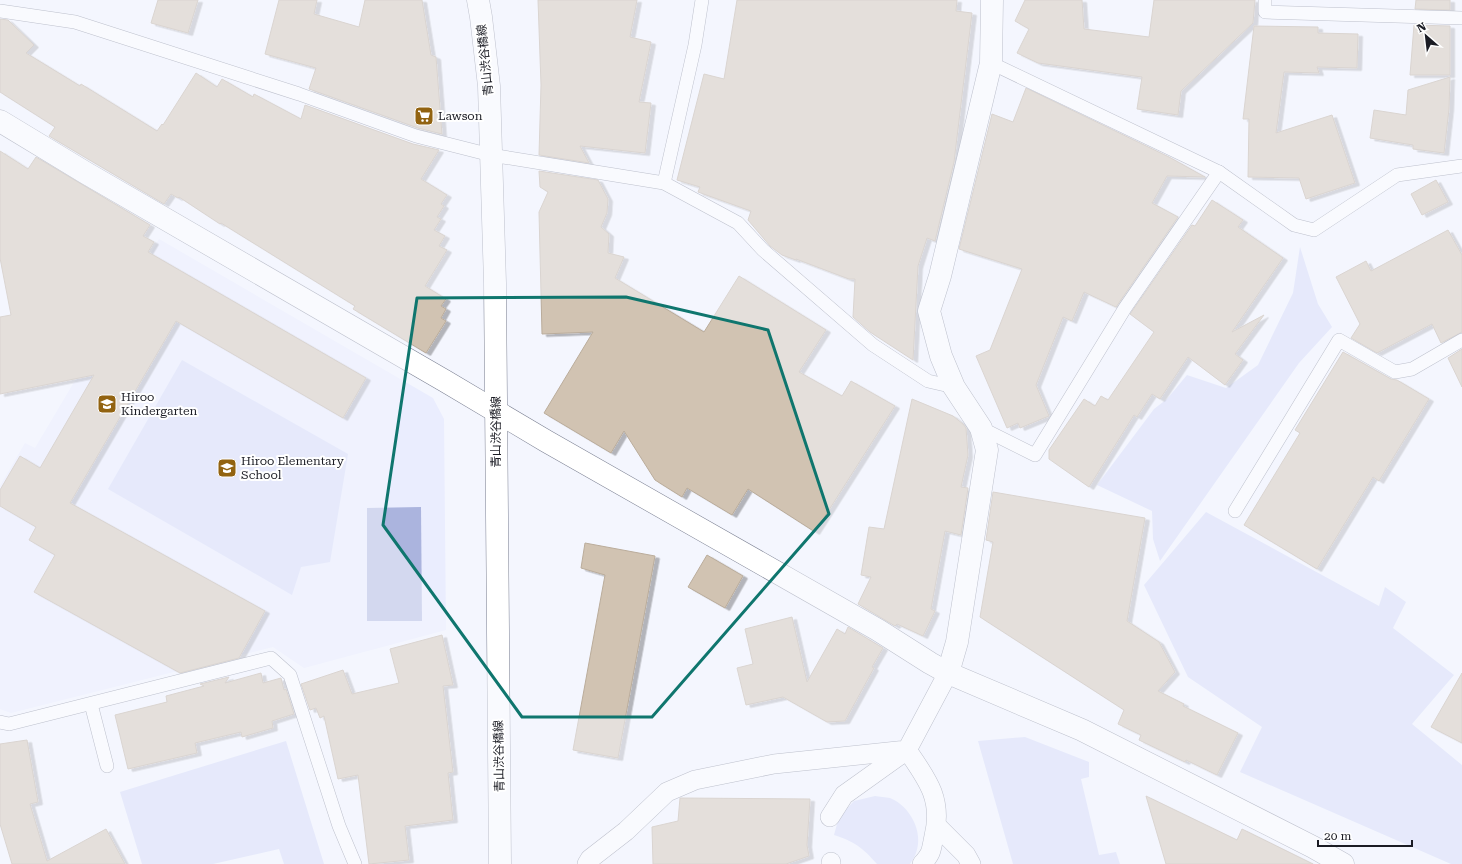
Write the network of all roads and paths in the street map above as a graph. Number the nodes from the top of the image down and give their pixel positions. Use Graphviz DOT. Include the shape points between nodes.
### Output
graph roads {
  1 [pos="478,0"];
  2 [pos="702,0"];
  3 [pos="992,0"];
  4 [pos="1265,0"];
  5 [pos="0,11"];
  6 [pos="1462,18"];
  7 [pos="991,62"];
  8 [pos="0,121"];
  9 [pos="491,155"];
  10 [pos="1462,166"];
  11 [pos="1219,172"];
  12 [pos="664,183"];
  13 [pos="1462,340"];
  14 [pos="954,387"];
  15 [pos="495,410"];
  16 [pos="981,428"];
  17 [pos="1235,511"];
  18 [pos="948,673"];
  19 [pos="91,704"];
  20 [pos="0,722"];
  21 [pos="907,750"];
  22 [pos="107,766"];
  23 [pos="830,817"];
  24 [pos="937,826"];
  25 [pos="355,864"];
  26 [pos="500,864"];
  27 [pos="587,864"];
  28 [pos="922,864"];
  29 [pos="972,864"];
  30 [pos="1343,864"];
  1 -- 9 [label="street, 青山渋谷橋線" via="489,86"];
  2 -- 12 [label="lane"];
  3 -- 7 [label="street"];
  4 -- 6 [label="lane" via="1265,12"];
  5 -- 9 [label="lane" via="75,22 299,94 416,136"];
  7 -- 11 [label="lane"];
  7 -- 14 [label="street" via="940,276 929,311 941,356"];
  8 -- 15 [label="street"];
  9 -- 12 [label="lane"];
  9 -- 15 [label="street, 青山渋谷橋線"];
  10 -- 11 [label="lane" via="1397,175 1314,230 1294,225"];
  11 -- 16 [label="lane" via="1125,308 1035,455"];
  12 -- 14 [label="lane" via="738,223 762,250 873,345 928,381"];
  13 -- 17 [label="lane" via="1412,369 1395,372 1339,340"];
  14 -- 16 [label="street"];
  15 -- 18 [label="street"];
  15 -- 26 [label="street, 青山渋谷橋線"];
  16 -- 18 [label="street" via="988,450 957,642"];
  18 -- 21 [label="street"];
  18 -- 30 [label="street" via="1082,730"];
  19 -- 20 [label="lane" via="9,724"];
  19 -- 22 [label="lane"];
  19 -- 25 [label="lane" via="270,658 290,675 339,826"];
  21 -- 23 [label="street" via="844,796"];
  21 -- 24 [label="street" via="926,778 935,800"];
  21 -- 27 [label="street" via="774,764 695,780 667,792"];
  24 -- 28 [label="street" via="930,854"];
  24 -- 29 [label="street"];
}
